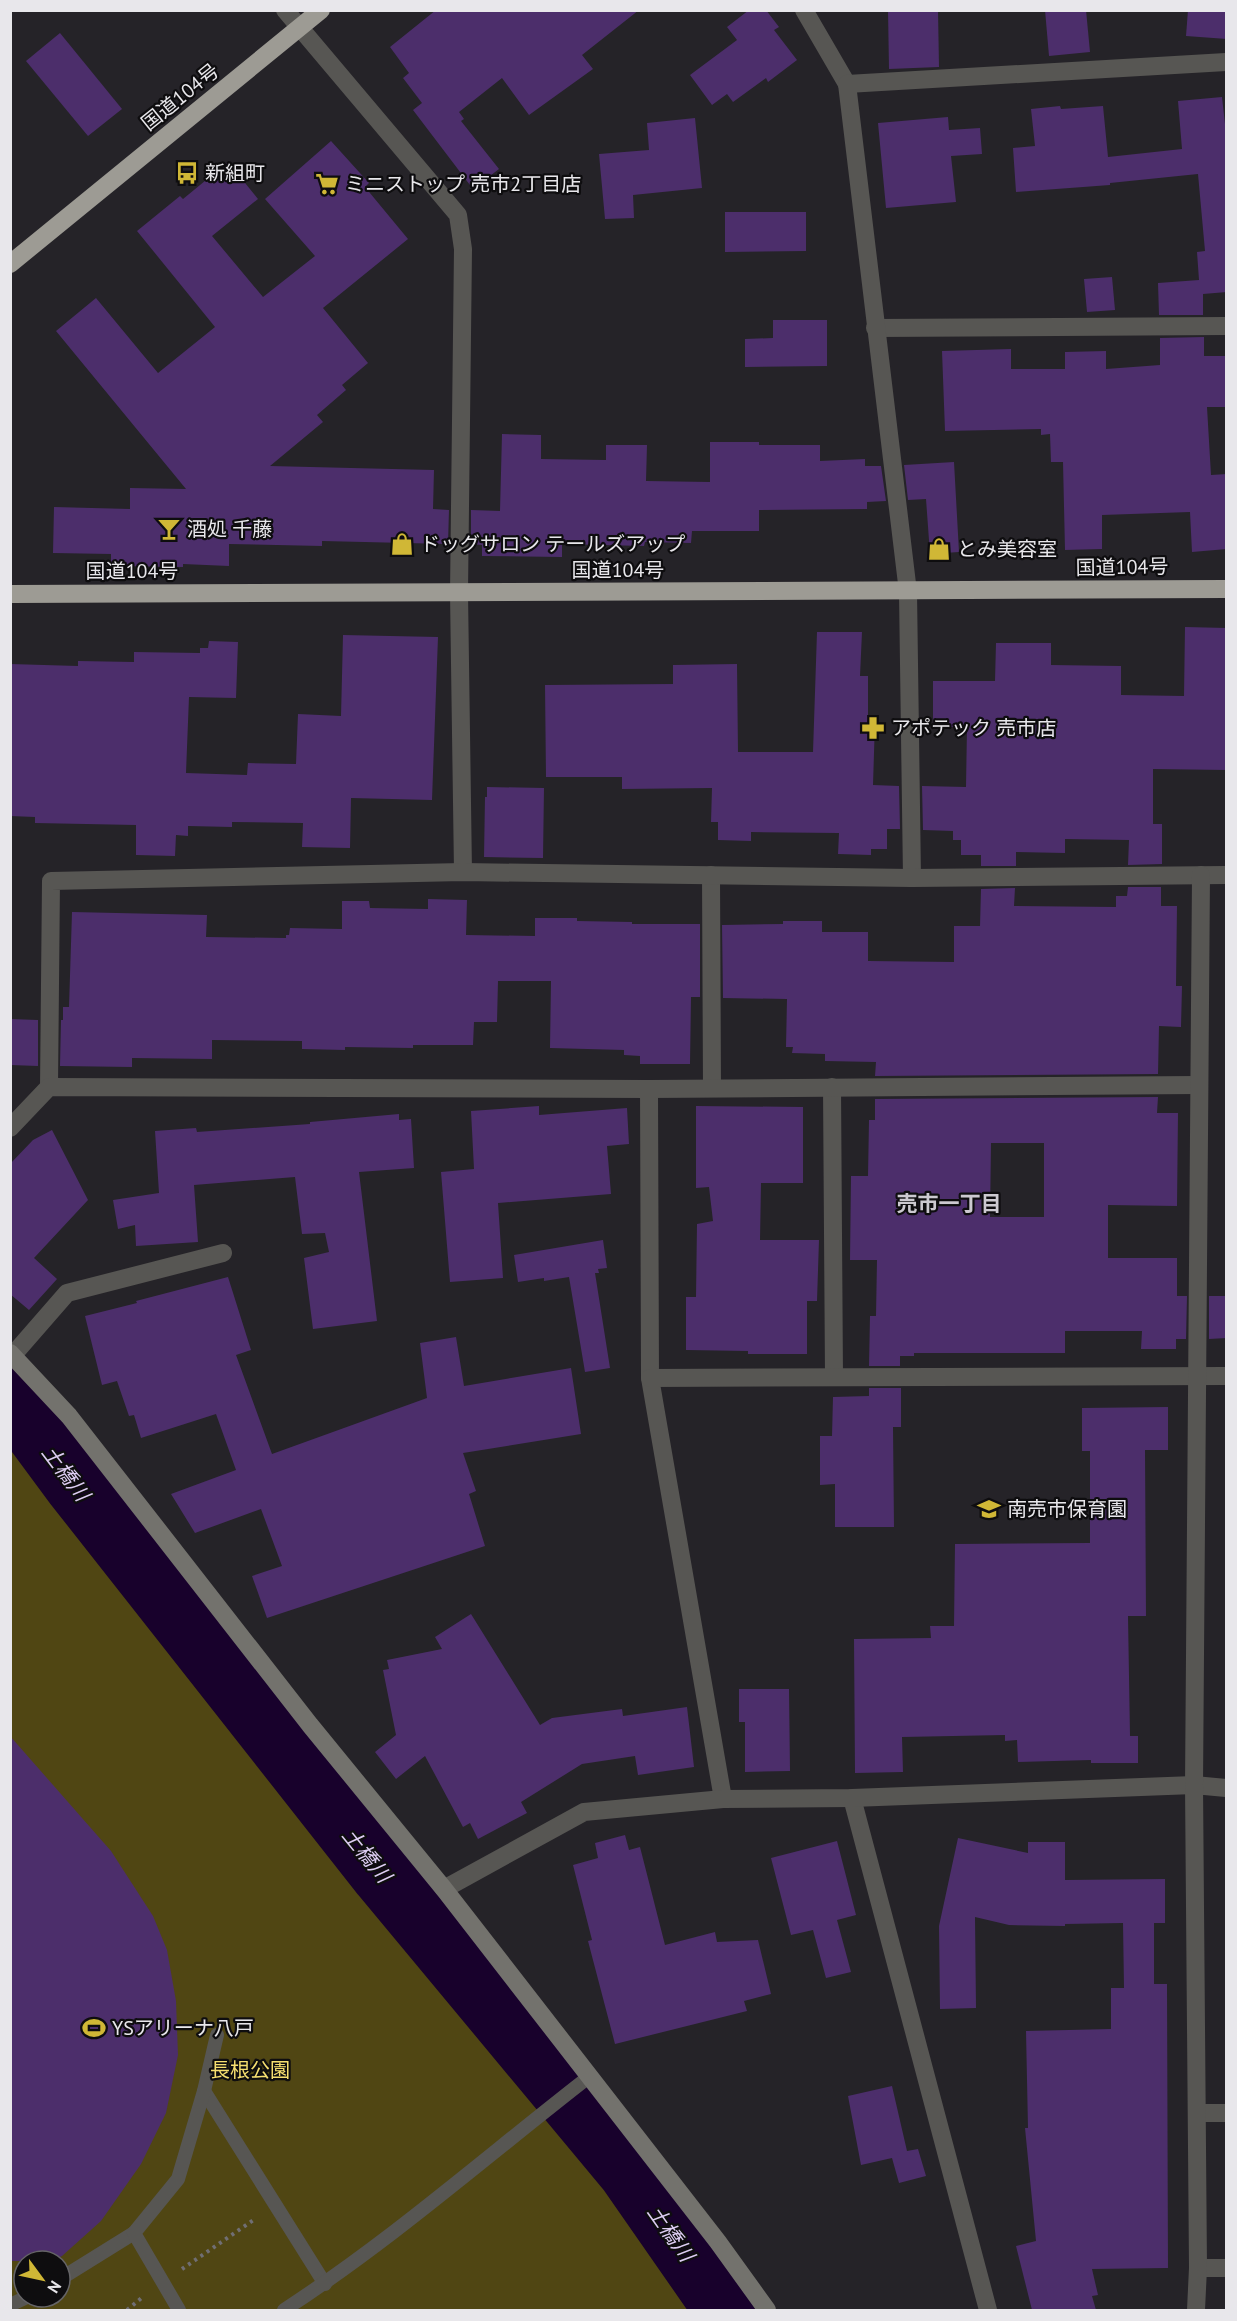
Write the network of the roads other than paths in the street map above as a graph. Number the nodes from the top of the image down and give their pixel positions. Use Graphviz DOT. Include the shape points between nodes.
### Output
graph roads {
  1 [pos="285,10"];
  2 [pos="321,10"];
  3 [pos="804,10"];
  4 [pos="300,28"];
  5 [pos="1227,62"];
  6 [pos="847,84"];
  7 [pos="10,264"];
  8 [pos="1227,326"];
  9 [pos="875,328"];
  10 [pos="1227,589"];
  11 [pos="908,592"];
  12 [pos="459,593"];
  13 [pos="10,594"];
  14 [pos="463,872"];
  15 [pos="711,875"];
  16 [pos="1202,875"];
  17 [pos="1227,875"];
  18 [pos="912,878"];
  19 [pos="1198,1085"];
  20 [pos="49,1087"];
  21 [pos="832,1087"];
  22 [pos="712,1088"];
  23 [pos="650,1089"];
  24 [pos="10,1128"];
  25 [pos="223,1253"];
  26 [pos="12,1354"];
  27 [pos="1197,1375"];
  28 [pos="1227,1376"];
  29 [pos="834,1377"];
  30 [pos="650,1378"];
  31 [pos="1194,1785"];
  32 [pos="1227,1788"];
  33 [pos="852,1798"];
  34 [pos="723,1799"];
  35 [pos="444,1889"];
  36 [pos="217,2035"];
  37 [pos="590,2076"];
  38 [pos="204,2091"];
  39 [pos="1197,2113"];
  40 [pos="1227,2114"];
  41 [pos="134,2233"];
  42 [pos="1198,2268"];
  43 [pos="1227,2268"];
  44 [pos="72,2272"];
  45 [pos="326,2284"];
  46 [pos="179,2310"];
  47 [pos="284,2310"];
  48 [pos="767,2310"];
  49 [pos="988,2310"];
  50 [pos="1196,2310"];
  1 -- 4 [label="street"];
  2 -- 4 [label="highway, 国道104号"];
  3 -- 6 [label="street"];
  4 -- 7 [label="highway, 国道104号"];
  4 -- 12 [label="street" via="458,215 463,249"];
  5 -- 6 [label="street"];
  6 -- 9 [label="street"];
  8 -- 9 [label="street"];
  9 -- 11 [label="street"];
  10 -- 11 [label="highway, 国道104号"];
  11 -- 12 [label="highway, 国道104号"];
  11 -- 18 [label="street"];
  12 -- 13 [label="highway, 国道104号"];
  12 -- 14 [label="street"];
  14 -- 15 [label="street"];
  14 -- 20 [label="street" via="51,881"];
  15 -- 18 [label="street"];
  15 -- 22 [label="street"];
  16 -- 17 [label="street"];
  16 -- 18 [label="street"];
  16 -- 19 [label="street"];
  19 -- 21 [label="street"];
  19 -- 27 [label="street"];
  20 -- 23 [label="street"];
  20 -- 24 [label="street"];
  21 -- 22 [label="street"];
  21 -- 29 [label="street"];
  22 -- 23 [label="street"];
  23 -- 30 [label="street"];
  25 -- 26 [label="street" via="67,1293"];
  26 -- 35 [label="street" via="69,1416 310,1725"];
  27 -- 28 [label="street"];
  27 -- 29 [label="street"];
  27 -- 31 [label="street"];
  29 -- 30 [label="street"];
  30 -- 34 [label="street"];
  31 -- 32 [label="street"];
  31 -- 33 [label="street"];
  31 -- 39 [label="street"];
  33 -- 34 [label="street"];
  33 -- 49 [label="street"];
  34 -- 35 [label="street" via="584,1812"];
  35 -- 37 [label="street"];
  36 -- 38 [label="lane"];
  37 -- 45 [label="lane"];
  37 -- 48 [label="street"];
  38 -- 41 [label="lane" via="178,2179"];
  38 -- 45 [label="lane"];
  39 -- 40 [label="street"];
  39 -- 42 [label="street"];
  41 -- 44 [label="lane"];
  41 -- 46 [label="lane"];
  42 -- 43 [label="street"];
  42 -- 50 [label="street"];
  45 -- 47 [label="lane"];
}
